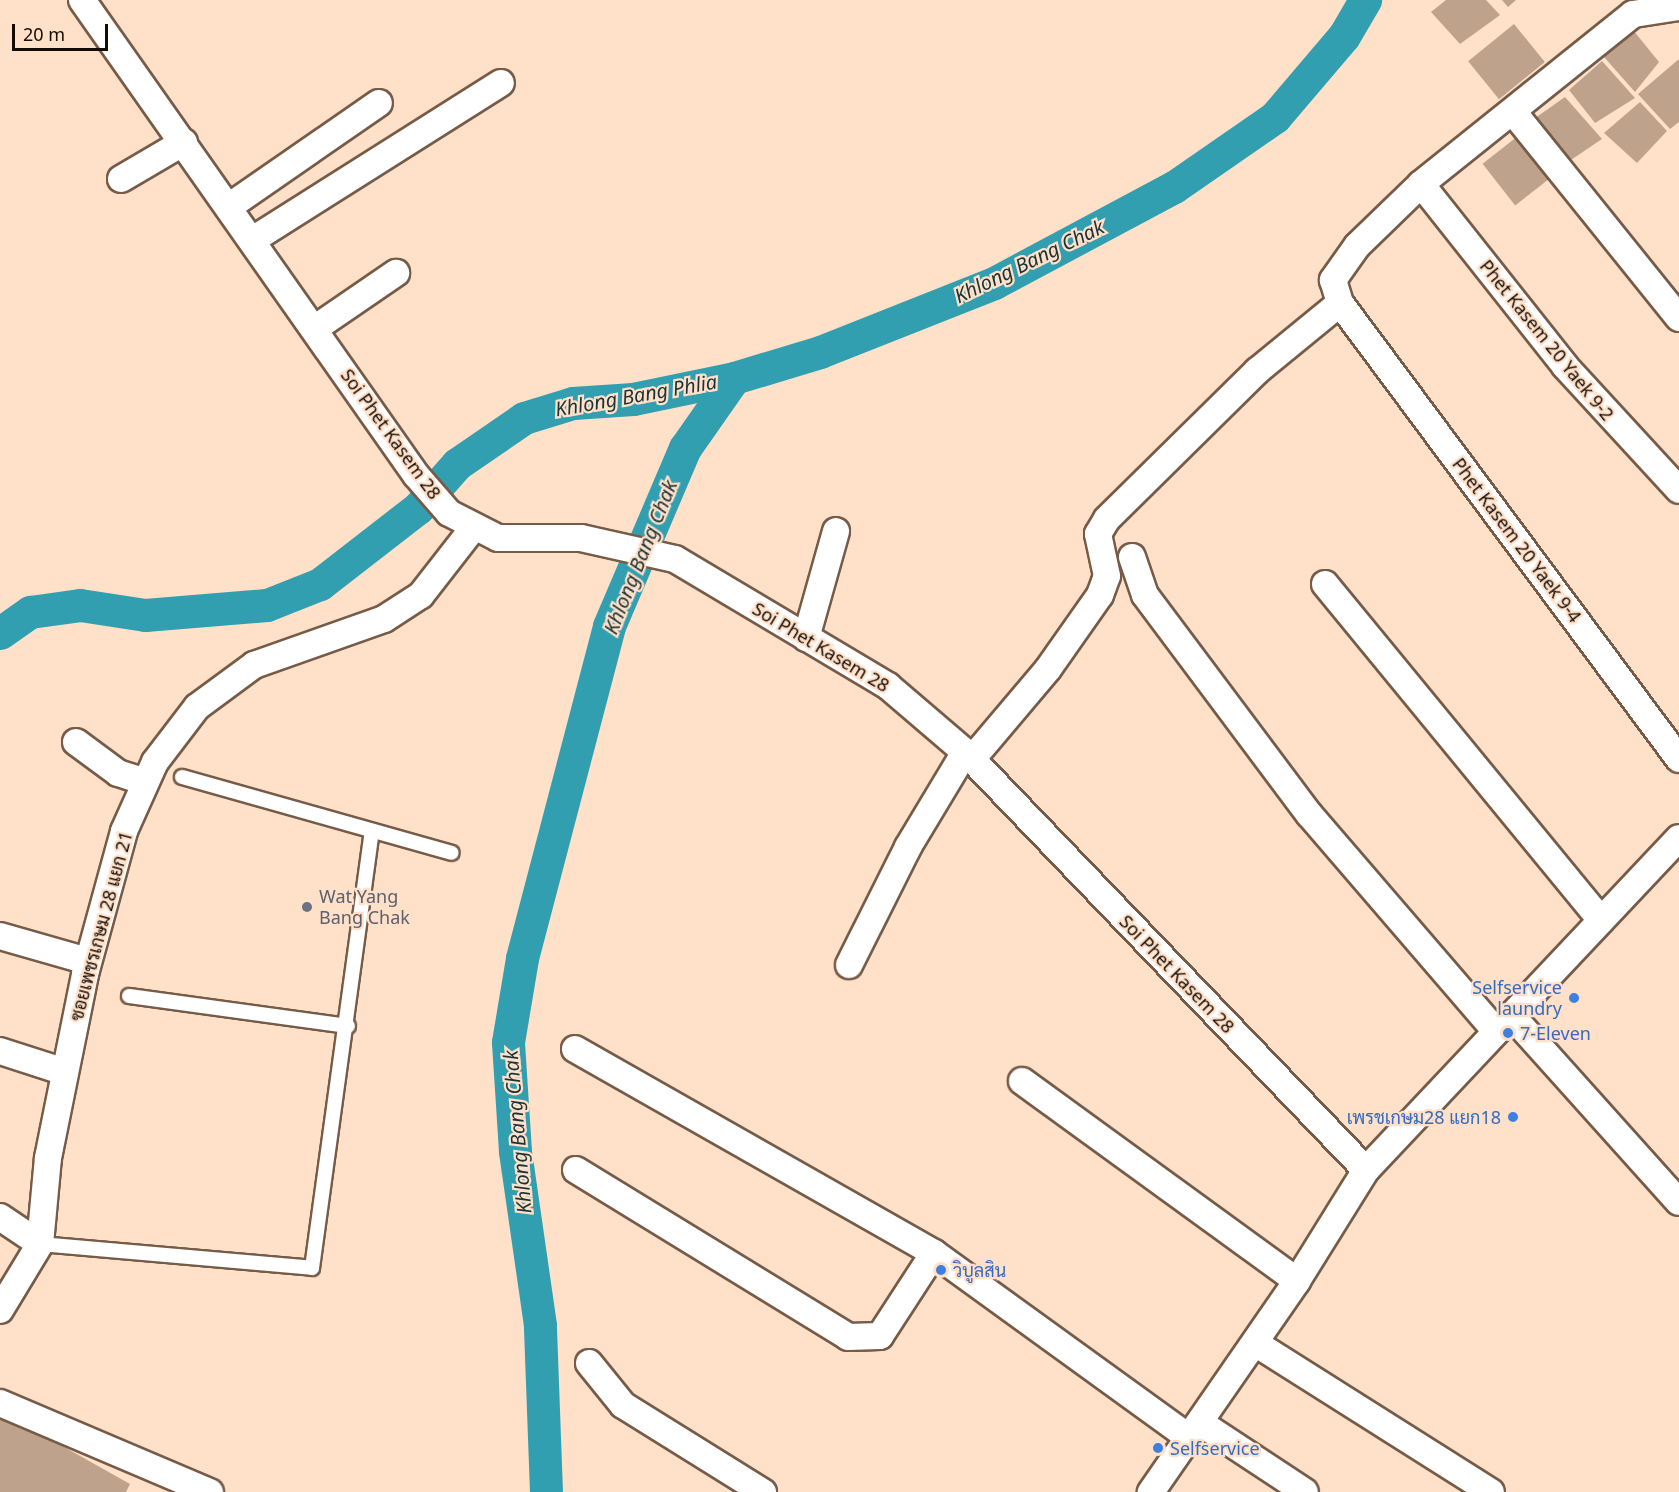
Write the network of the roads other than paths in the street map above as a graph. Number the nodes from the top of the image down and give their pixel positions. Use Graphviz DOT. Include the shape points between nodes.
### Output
graph roads {
  1 [pos="82,0"];
  2 [pos="1679,7"];
  3 [pos="501,83"];
  4 [pos="379,103"];
  5 [pos="1514,113"];
  6 [pos="184,142"];
  7 [pos="121,179"];
  8 [pos="1421,184"];
  9 [pos="230,206"];
  10 [pos="254,240"];
  11 [pos="396,273"];
  12 [pos="1347,312"];
  13 [pos="1679,318"];
  14 [pos="317,327"];
  15 [pos="1679,490"];
  16 [pos="474,527"];
  17 [pos="836,531"];
  18 [pos="1132,557"];
  19 [pos="1325,584"];
  20 [pos="806,638"];
  21 [pos="76,742"];
  22 [pos="969,755"];
  23 [pos="1679,759"];
  24 [pos="182,777"];
  25 [pos="145,782"];
  26 [pos="372,831"];
  27 [pos="1677,843"];
  28 [pos="452,853"];
  29 [pos="1601,920"];
  30 [pos="0,936"];
  31 [pos="88,962"];
  32 [pos="849,965"];
  33 [pos="129,996"];
  34 [pos="1503,1023"];
  35 [pos="348,1026"];
  36 [pos="575,1049"];
  37 [pos="0,1051"];
  38 [pos="65,1072"];
  39 [pos="1022,1081"];
  40 [pos="576,1170"];
  41 [pos="1366,1170"];
  42 [pos="1679,1202"];
  43 [pos="0,1217"];
  44 [pos="40,1244"];
  45 [pos="934,1253"];
  46 [pos="1297,1281"];
  47 [pos="0,1310"];
  48 [pos="1256,1343"];
  49 [pos="589,1363"];
  50 [pos="0,1403"];
  51 [pos="1196,1432"];
  52 [pos="210,1492"];
  53 [pos="763,1492"];
  54 [pos="1151,1492"];
  55 [pos="1305,1492"];
  56 [pos="1491,1492"];
  1 -- 6 [label="street, Soi Phet Kasem 28"];
  2 -- 5 [label="street" via="1633,14"];
  3 -- 10 [label="street"];
  4 -- 9 [label="street"];
  5 -- 8 [label="street"];
  5 -- 13 [label="street"];
  6 -- 7 [label="street"];
  6 -- 9 [label="street, Soi Phet Kasem 28"];
  8 -- 12 [label="street" via="1333,280"];
  8 -- 15 [label="street, Phet Kasem 20 Yaek 9-2" via="1565,366"];
  9 -- 10 [label="street, Soi Phet Kasem 28"];
  10 -- 14 [label="street, Soi Phet Kasem 28"];
  11 -- 14 [label="street"];
  12 -- 22 [label="street" via="1257,370 1107,519 1098,534 1107,576 1100,595 1048,669"];
  12 -- 23 [label="street, Phet Kasem 20 Yaek 9-4"];
  14 -- 16 [label="street, Soi Phet Kasem 28" via="416,475 449,513"];
  16 -- 20 [label="street, Soi Phet Kasem 28" via="498,538 581,538 675,559"];
  16 -- 25 [label="street, ซอยเพชรเกษม 28 แยก 21" via="421,596 384,618 254,664 230,681 197,707"];
  17 -- 20 [label="street"];
  18 -- 34 [label="street" via="1145,595 1310,814"];
  19 -- 29 [label="street"];
  20 -- 22 [label="street, Soi Phet Kasem 28" via="888,686"];
  21 -- 25 [label="street" via="118,773"];
  22 -- 32 [label="street" via="908,847"];
  22 -- 41 [label="street, Soi Phet Kasem 28"];
  24 -- 26 [label="lane"];
  25 -- 31 [label="street, ซอยเพชรเกษม 28 แยก 21" via="124,831"];
  26 -- 28 [label="lane"];
  26 -- 35 [label="lane"];
  27 -- 29 [label="street"];
  29 -- 34 [label="street"];
  30 -- 31 [label="street"];
  31 -- 38 [label="street, ซอยเพชรเกษม 28 แยก 21"];
  33 -- 35 [label="lane"];
  34 -- 41 [label="street"];
  34 -- 42 [label="street"];
  35 -- 44 [label="lane" via="312,1268"];
  36 -- 45 [label="street"];
  37 -- 38 [label="street"];
  38 -- 44 [label="street, ซอยเพชรเกษม 28 แยก 21" via="48,1158"];
  39 -- 46 [label="street"];
  40 -- 45 [label="street" via="848,1337 880,1336"];
  41 -- 46 [label="street"];
  43 -- 44 [label="street"];
  44 -- 47 [label="street, ซอยเพชรเกษม 28 แยก 21"];
  45 -- 51 [label="street"];
  46 -- 48 [label="street"];
  48 -- 51 [label="street"];
  48 -- 56 [label="street"];
  49 -- 53 [label="street" via="622,1405"];
  50 -- 52 [label="street"];
  51 -- 54 [label="street"];
  51 -- 55 [label="street"];
}
